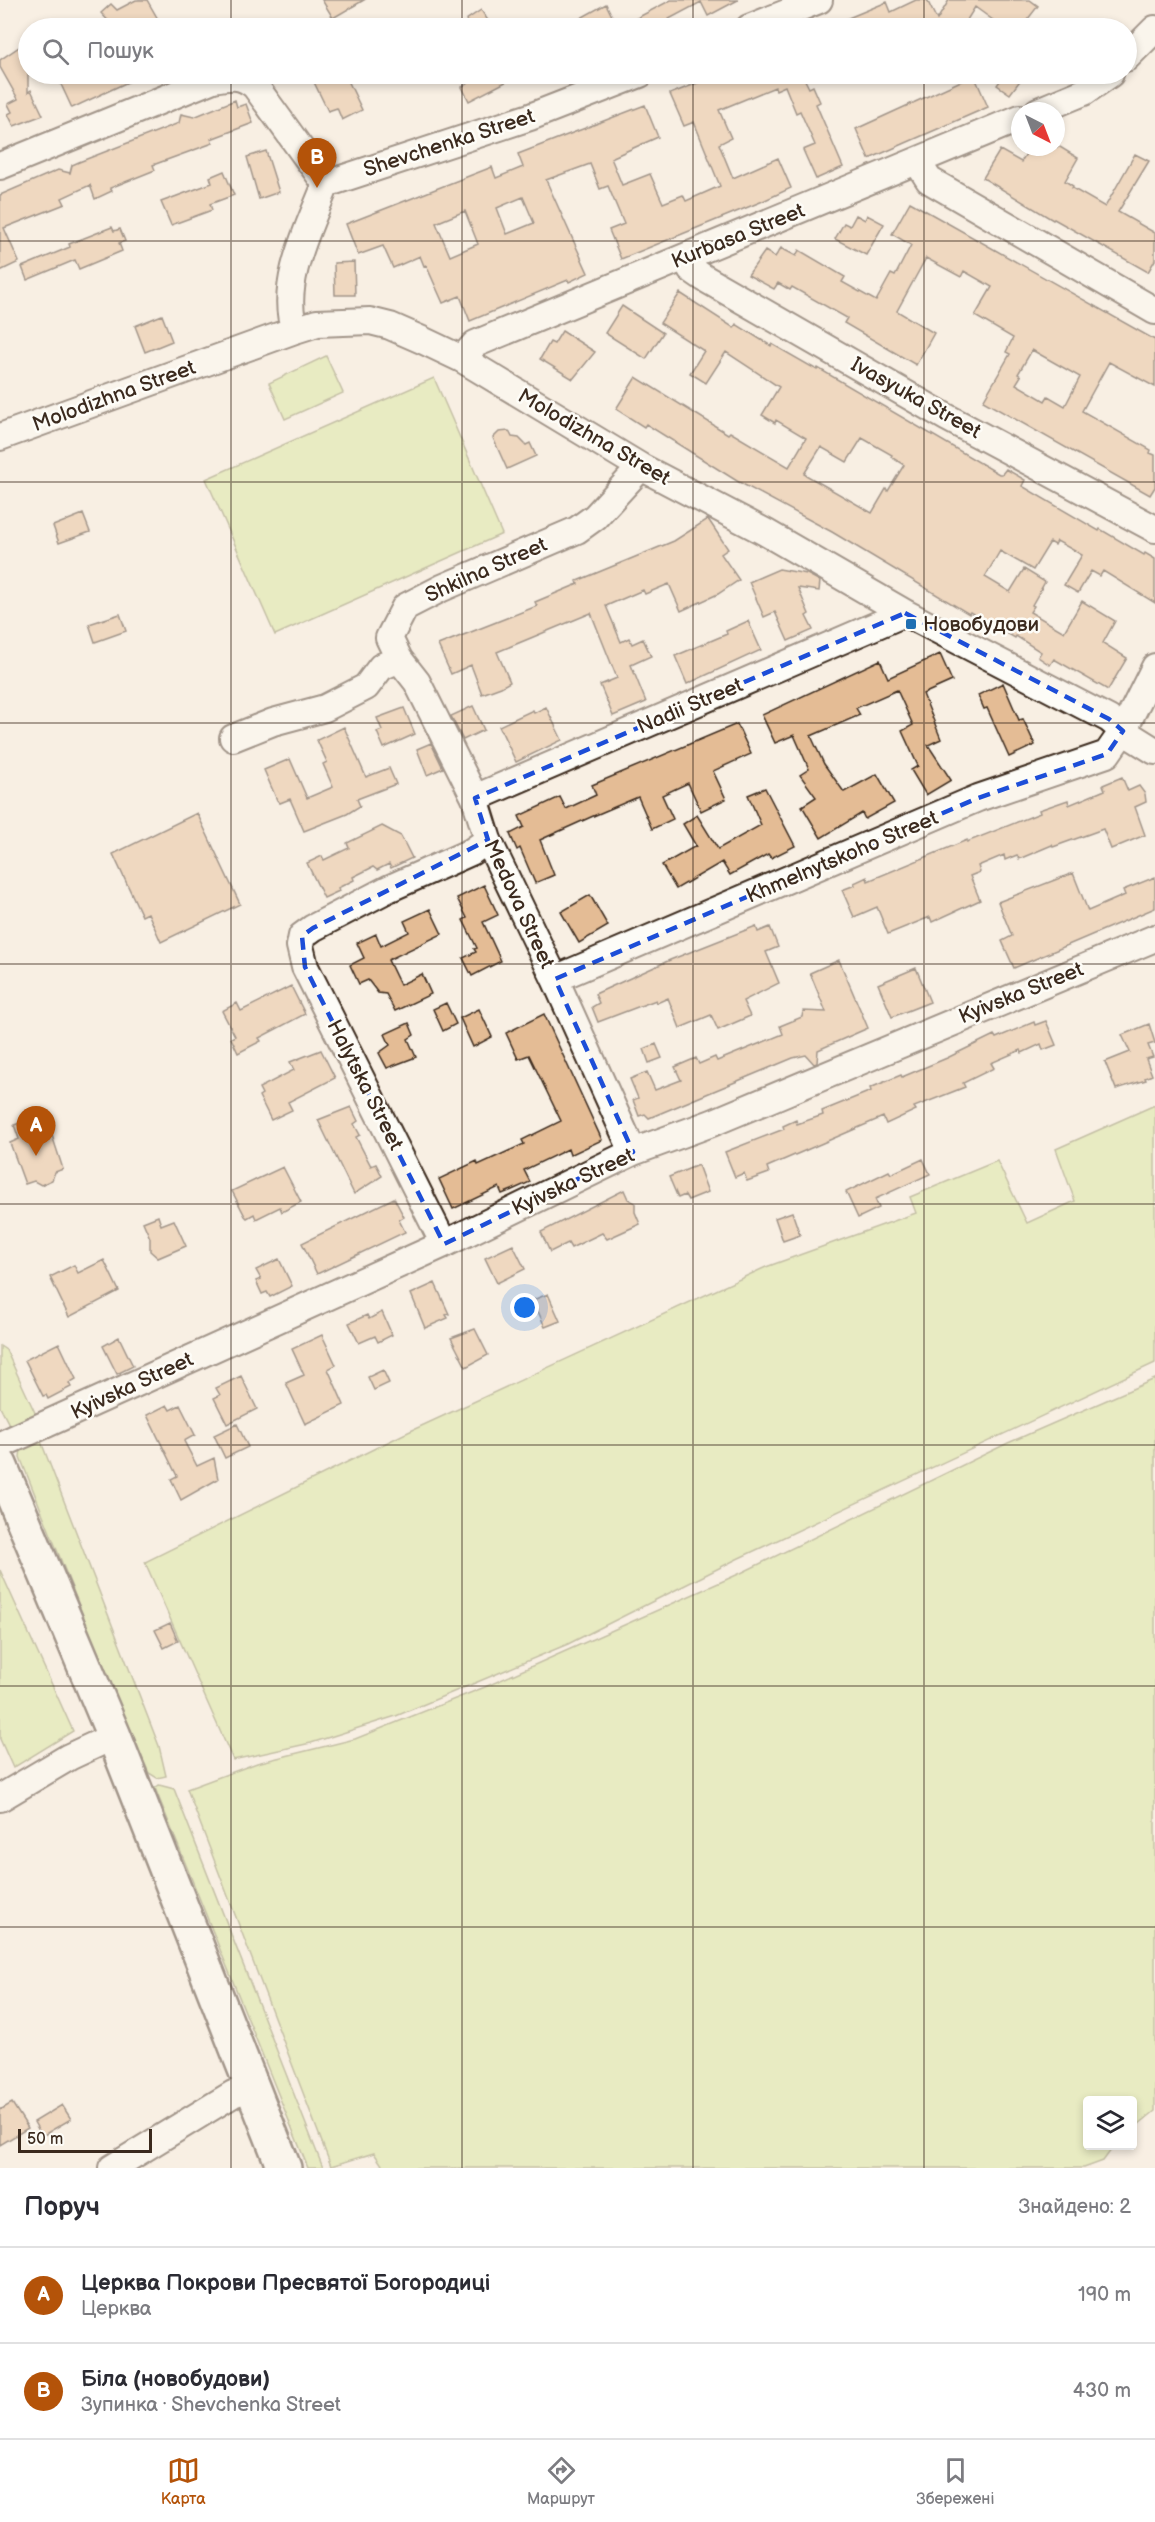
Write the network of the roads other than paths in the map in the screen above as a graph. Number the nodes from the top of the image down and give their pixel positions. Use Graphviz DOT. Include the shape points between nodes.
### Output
graph roads {
  1 [pos="819,0"];
  2 [pos="774,18"];
  3 [pos="1155,29"];
  4 [pos="1137,47"];
  5 [pos="201,84"];
  6 [pos="252,84"];
  7 [pos="614,84"];
  8 [pos="1096,84"];
  9 [pos="1060,102"];
  10 [pos="1011,122"];
  11 [pos="917,161"];
  12 [pos="0,166"];
  13 [pos="326,184"];
  14 [pos="686,257"];
  15 [pos="1155,311"];
  16 [pos="295,330"];
  17 [pos="462,359"];
  18 [pos="0,437"];
  19 [pos="641,467"];
  20 [pos="1155,529"];
  21 [pos="906,613"];
  22 [pos="399,659"];
  23 [pos="1155,667"];
  24 [pos="1123,731"];
  25 [pos="233,738"];
  26 [pos="1155,751"];
  27 [pos="475,798"];
  28 [pos="488,840"];
  29 [pos="1155,938"];
  30 [pos="555,979"];
  31 [pos="633,1152"];
  32 [pos="444,1244"];
  33 [pos="2,1470"];
  34 [pos="114,1736"];
  35 [pos="0,1798"];
  36 [pos="251,2087"];
  37 [pos="112,2168"];
  38 [pos="284,2168"];
  1 -- 2 [label="street"];
  3 -- 4 [label="street"];
  5 -- 12 [label="street"];
  6 -- 13 [label="street"];
  7 -- 13 [label="street, Shevchenka Street" via="530,117"];
  8 -- 9 [label="street"];
  10 -- 11 [label="street, Kurbasa Street"];
  11 -- 14 [label="street, Kurbasa Street"];
  11 -- 15 [label="street" via="929,180"];
  13 -- 16 [label="street" via="296,259 289,314"];
  14 -- 17 [label="street, Kurbasa Street" via="475,344"];
  14 -- 20 [label="street, Ivasyuka Street" via="691,269 704,278 946,417"];
  16 -- 17 [label="street, Molodizhna Street" via="317,323 370,321 390,326"];
  16 -- 18 [label="street, Molodizhna Street"];
  17 -- 19 [label="street, Molodizhna Street"];
  19 -- 21 [label="street, Molodizhna Street"];
  19 -- 22 [label="street, Shkilna Street" via="595,517 577,530 405,607 389,638"];
  21 -- 24 [label="street, Molodizhna Street" via="1109,719"];
  21 -- 27 [label="street, Nadii Street"];
  22 -- 25 [label="street" via="381,667 366,687 325,708"];
  22 -- 27 [label="street, Medova Street" via="417,682"];
  23 -- 24 [label="street, Khmelnytskoho Street"];
  24 -- 26 [label="street, Molodizhna Street"];
  24 -- 30 [label="street, Khmelnytskoho Street" via="1107,754 978,798"];
  27 -- 28 [label="street, Medova Street"];
  28 -- 30 [label="street, Medova Street"];
  28 -- 32 [label="street, Halytska Street" via="471,852 387,889 313,928 302,936 300,946 305,967"];
  29 -- 31 [label="street, Kyivska Street" via="712,1123"];
  30 -- 31 [label="street, Medova Street"];
  31 -- 32 [label="street, Kyivska Street"];
  32 -- 33 [label="street, Kyivska Street"];
  33 -- 34 [label="main road"];
  34 -- 35 [label="street" via="69,1757"];
  34 -- 36 [label="main road"];
  36 -- 37 [label="street" via="233,2094"];
  36 -- 38 [label="main road"];
}
